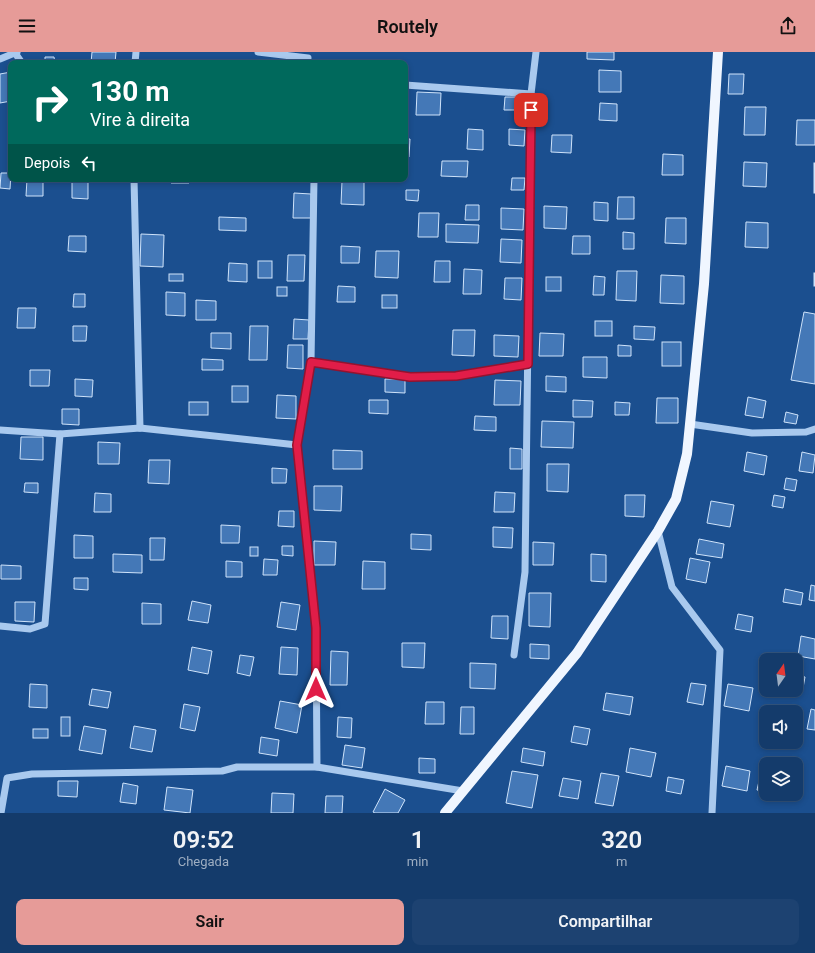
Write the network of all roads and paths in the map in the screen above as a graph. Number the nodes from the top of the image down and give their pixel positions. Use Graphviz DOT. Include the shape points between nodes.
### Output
graph roads {
  1 [pos="16,52"];
  2 [pos="258,52"];
  3 [pos="536,52"];
  4 [pos="718,52"];
  5 [pos="308,58"];
  6 [pos="0,59"];
  7 [pos="408,85"];
  8 [pos="531,94"];
  9 [pos="134,182"];
  10 [pos="314,182"];
  11 [pos="311,362"];
  12 [pos="528,364"];
  13 [pos="690,424"];
  14 [pos="140,428"];
  15 [pos="815,429"];
  16 [pos="0,430"];
  17 [pos="60,434"];
  18 [pos="297,445"];
  19 [pos="658,531"];
  20 [pos="0,626"];
  21 [pos="514,655"];
  22 [pos="317,767"];
  23 [pos="463,791"];
  24 [pos="1,813"];
  25 [pos="444,813"];
  26 [pos="712,813"];
  1 -- 6 [label="street"];
  2 -- 5 [label="street"];
  3 -- 8 [label="street"];
  4 -- 13 [label="main road" via="704,284"];
  7 -- 8 [label="street"];
  8 -- 12 [label="street"];
  9 -- 14 [label="street"];
  10 -- 11 [label="street"];
  11 -- 12 [label="street" via="410,377 456,376"];
  11 -- 18 [label="street"];
  12 -- 21 [label="street" via="525,572"];
  13 -- 15 [label="street" via="752,433 806,432"];
  13 -- 19 [label="main road" via="688,454 676,499"];
  14 -- 17 [label="street"];
  14 -- 18 [label="street"];
  16 -- 17 [label="street"];
  17 -- 20 [label="street" via="45,624 30,629"];
  18 -- 22 [label="street" via="316,628"];
  19 -- 23 [label="main road" via="577,653"];
  19 -- 26 [label="street" via="672,587 720,650"];
  22 -- 23 [label="street"];
  22 -- 24 [label="street" via="32,774 6,778"];
  23 -- 25 [label="main road"];
}
